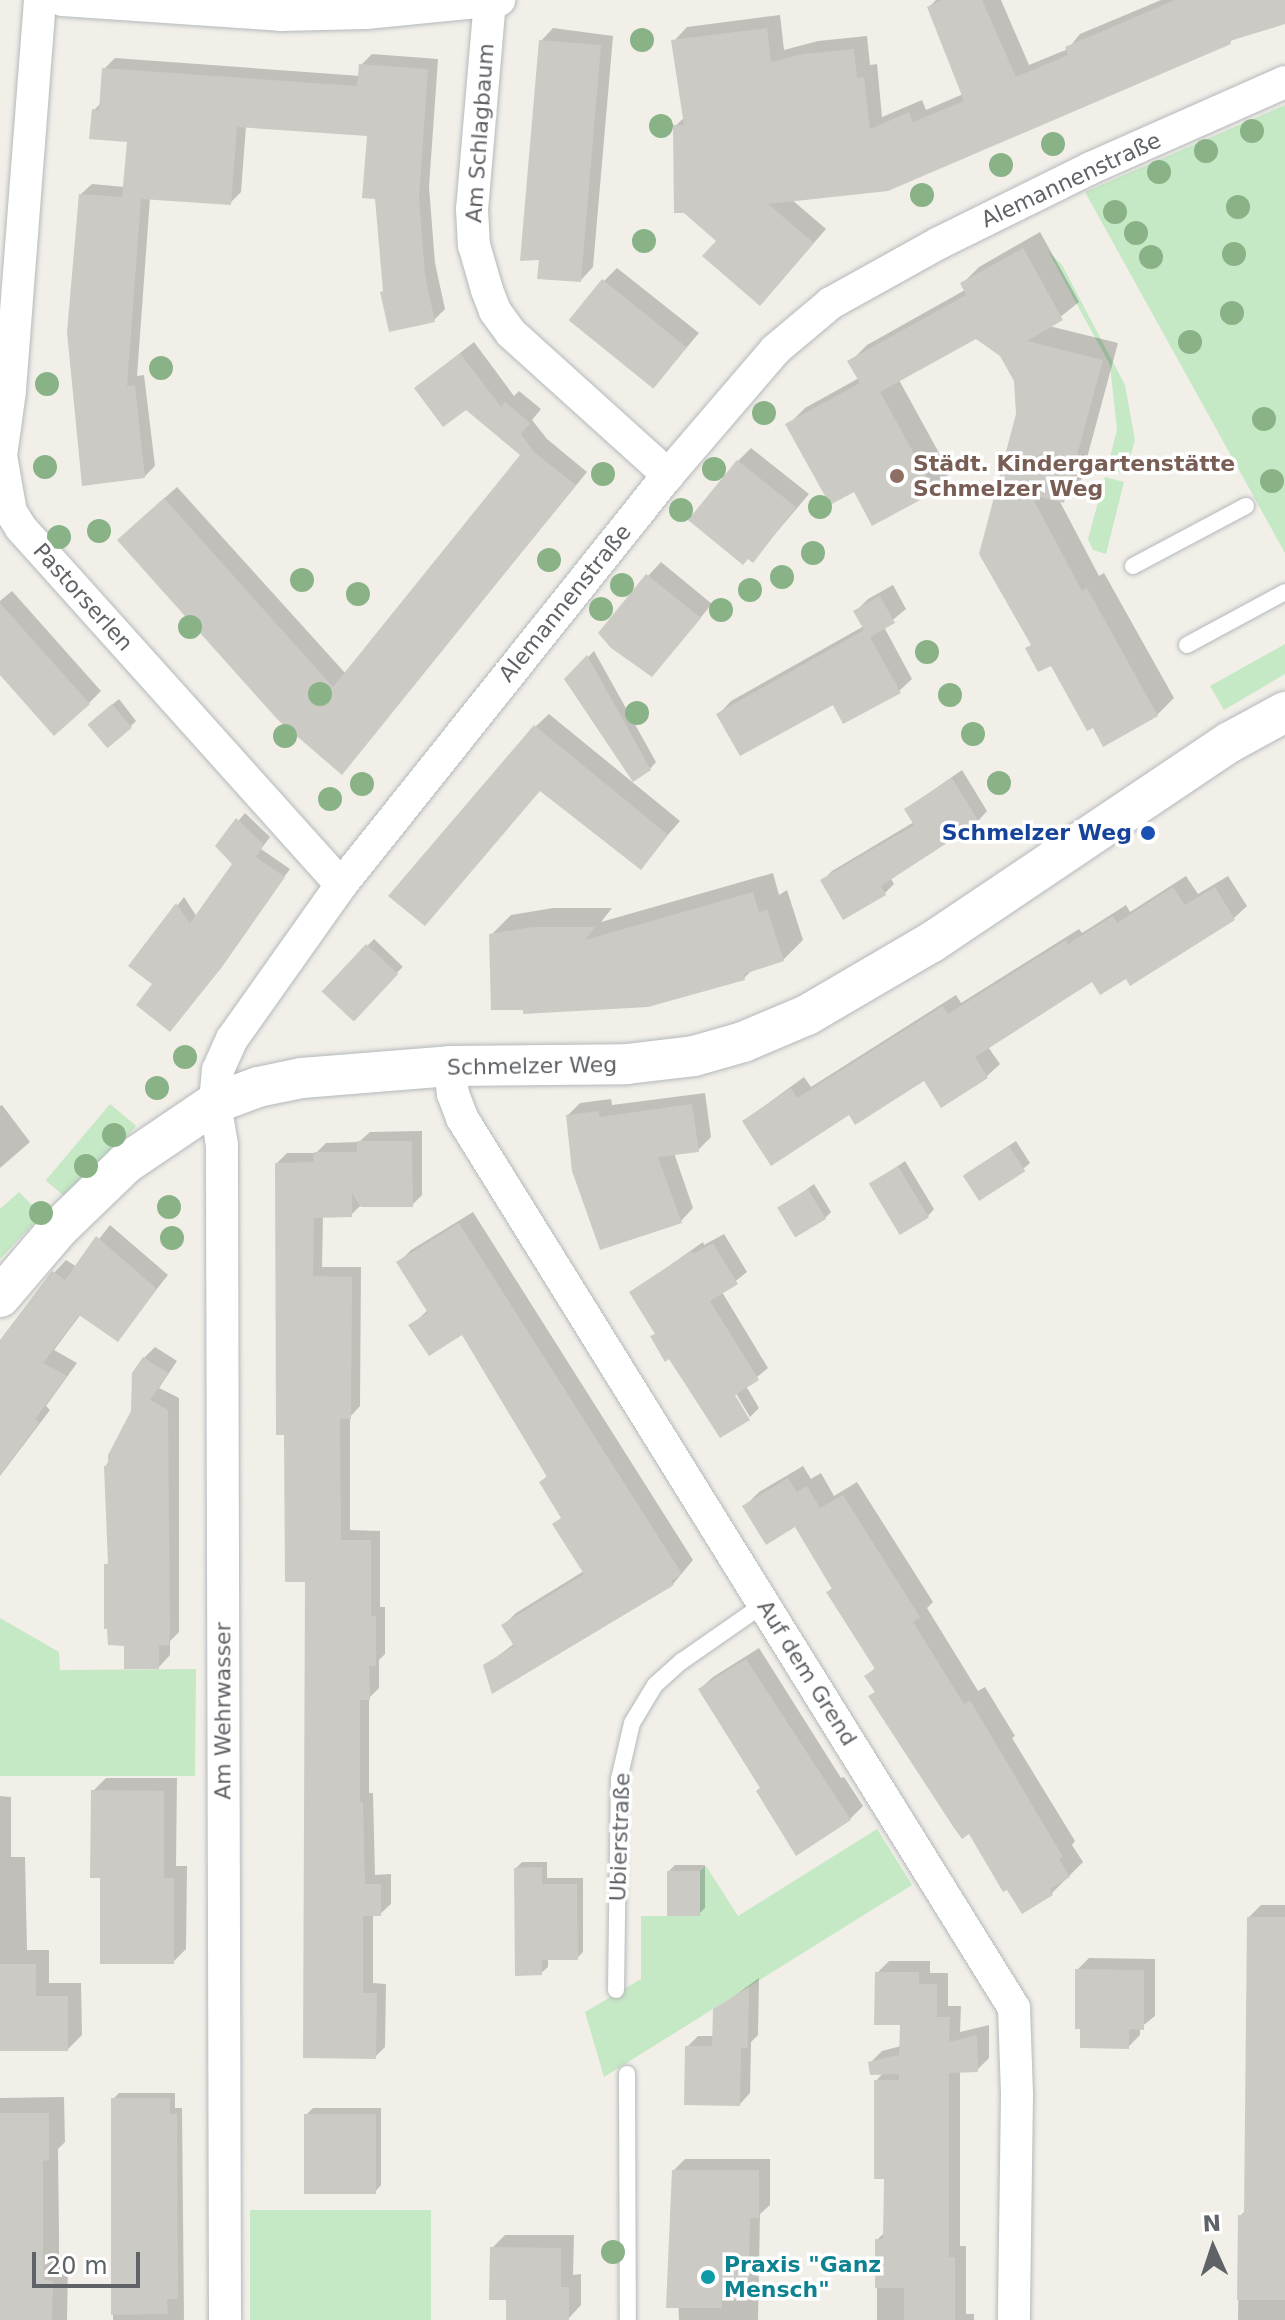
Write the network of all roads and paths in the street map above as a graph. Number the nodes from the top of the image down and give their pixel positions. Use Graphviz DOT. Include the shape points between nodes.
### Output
graph roads {
  1 [pos="40,0"];
  2 [pos="62,0"];
  3 [pos="493,0"];
  4 [pos="1285,82"];
  5 [pos="668,475"];
  6 [pos="1246,506"];
  7 [pos="1133,566"];
  8 [pos="1285,592"];
  9 [pos="1187,645"];
  10 [pos="1285,712"];
  11 [pos="341,885"];
  12 [pos="450,1066"];
  13 [pos="215,1103"];
  14 [pos="0,1297"];
  15 [pos="764,1604"];
  16 [pos="616,1990"];
  17 [pos="627,2074"];
  18 [pos="225,2320"];
  19 [pos="628,2320"];
  20 [pos="1014,2320"];
  1 -- 11 [label="street, Pastorserlen" via="1,456 11,512"];
  2 -- 3 [label="street" via="280,15 366,13"];
  3 -- 5 [label="street, Am Schlagbaum" via="472,209 474,245 487,290 511,333"];
  4 -- 5 [label="street, Alemannenstraße" via="1091,168 831,303 775,350"];
  5 -- 11 [label="street, Alemannenstraße"];
  6 -- 7 [label="lane"];
  8 -- 9 [label="lane"];
  10 -- 12 [label="street, Schmelzer Weg" via="1230,742 932,942 807,1015 720,1050 662,1061"];
  11 -- 13 [label="street, Alemannenstraße" via="232,1039 218,1070"];
  12 -- 13 [label="street, Schmelzer Weg" via="302,1078"];
  12 -- 15 [label="street, Auf dem Grend" via="462,1118"];
  13 -- 14 [label="street" via="125,1164 58,1229"];
  13 -- 18 [label="street, Am Wehrwasser" via="222,1161"];
  15 -- 16 [label="lane, Ubierstraße" via="655,1685 632,1723 619,1779"];
  15 -- 20 [label="street, Auf dem Grend" via="1014,2008"];
  17 -- 19 [label="lane"];
}
